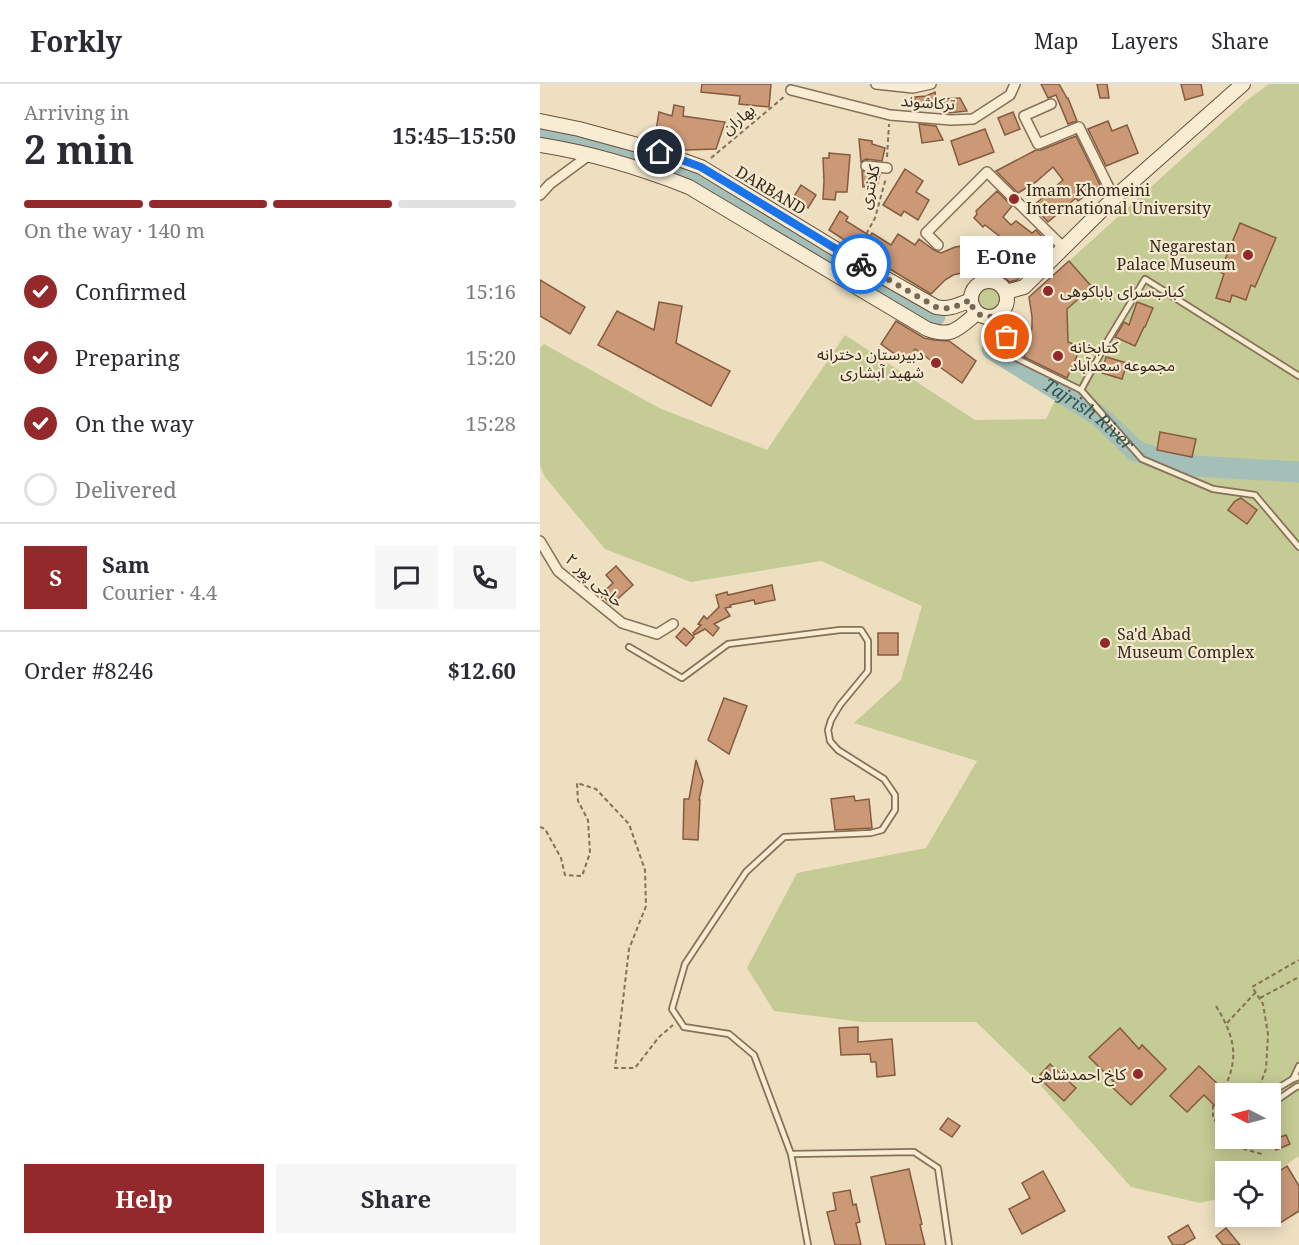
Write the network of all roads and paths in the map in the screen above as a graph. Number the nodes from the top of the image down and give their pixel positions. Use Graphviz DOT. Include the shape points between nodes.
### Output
graph roads {
  1 [pos="876,84"];
  2 [pos="931,84"];
  3 [pos="1015,84"];
  4 [pos="1243,84"];
  5 [pos="791,90"];
  6 [pos="1051,104"];
  7 [pos="890,115"];
  8 [pos="540,121"];
  9 [pos="540,145"];
  10 [pos="645,147"];
  11 [pos="588,156"];
  12 [pos="675,158"];
  13 [pos="866,166"];
  14 [pos="701,167"];
  15 [pos="638,168"];
  16 [pos="887,168"];
  17 [pos="667,178"];
  18 [pos="540,195"];
  19 [pos="1114,198"];
  20 [pos="938,245"];
  21 [pos="1064,248"];
  22 [pos="852,259"];
  23 [pos="1006,292"];
  24 [pos="970,300"];
  25 [pos="976,313"];
  26 [pos="998,315"];
  27 [pos="1299,376"];
  28 [pos="1081,390"];
  29 [pos="540,541"];
  30 [pos="1299,547"];
  31 [pos="673,624"];
  32 [pos="629,647"];
  33 [pos="540,827"];
  34 [pos="1299,960"];
  35 [pos="1299,977"];
  36 [pos="1256,993"];
  37 [pos="1260,998"];
  38 [pos="1216,1006"];
  39 [pos="680,1020"];
  40 [pos="1227,1024"];
  41 [pos="1299,1066"];
  42 [pos="1296,1078"];
  43 [pos="1226,1083"];
  44 [pos="1261,1083"];
  45 [pos="1299,1086"];
  46 [pos="1281,1087"];
  47 [pos="1281,1097"];
  48 [pos="1213,1105"];
  49 [pos="1215,1120"];
  50 [pos="1244,1149"];
  51 [pos="791,1154"];
  52 [pos="1262,1154"];
  53 [pos="808,1245"];
  54 [pos="950,1245"];
  1 -- 2 [label="street" via="913,88"];
  3 -- 7 [label="street, ترکاشوند" via="1010,95 973,119"];
  4 -- 19 [label="main road"];
  5 -- 7 [label="street, ترکاشوند"];
  5 -- 14 [label="path, بهاران"];
  6 -- 19 [label="street" via="1024,116 1038,144 1079,127"];
  7 -- 16 [label="path, کلانتری"];
  8 -- 10 [label="main road, DARBAND"];
  9 -- 11 [label="main road"];
  10 -- 12 [label="main road, DARBAND"];
  10 -- 15 [label="main road" via="652,156 650,163"];
  11 -- 15 [label="main road"];
  11 -- 18 [label="street"];
  12 -- 14 [label="main road, DARBAND"];
  12 -- 17 [label="main road" via="664,164"];
  13 -- 16 [label="street"];
  14 -- 22 [label="main road, DARBAND"];
  15 -- 17 [label="main road"];
  16 -- 22 [label="path, کلانتری" via="874,218"];
  17 -- 25 [label="main road" via="689,187 927,329 955,332"];
  19 -- 21 [label="main road"];
  20 -- 21 [label="street" via="926,233 987,172"];
  21 -- 23 [label="main road" via="1024,287"];
  22 -- 24 [label="main road, DARBAND" via="936,307 951,309"];
  23 -- 24 [label="main road" via="999,284 988,281 977,285"];
  23 -- 26 [label="main road" via="1006,308"];
  24 -- 25 [label="main road"];
  25 -- 26 [label="main road" via="987,318"];
  26 -- 28 [label="lane" via="1016,358"];
  27 -- 28 [label="lane" via="1145,279"];
  28 -- 30 [label="lane" via="1142,459 1213,489 1255,495"];
  29 -- 31 [label="street, حاجی پور ۲" via="558,571 622,623 657,634"];
  32 -- 39 [label="lane" via="682,678 728,644 861,630 868,641 868,671 831,720 830,741 884,779 895,795 895,810 882,830 784,837 746,872 685,964 672,1009"];
  33 -- 39 [label="path" via="545,829 561,858 565,875 582,876 590,853 588,820 578,801 577,783 596,789 629,824 645,870 646,906 629,949 615,1068 635,1068 659,1037"];
  34 -- 36 [label="path" via="1252,987"];
  35 -- 37 [label="path"];
  36 -- 37 [label="path"];
  36 -- 40 [label="path"];
  37 -- 44 [label="path" via="1268,1034"];
  38 -- 40 [label="path"];
  39 -- 51 [label="lane" via="684,1027 729,1034 754,1055"];
  40 -- 43 [label="path" via="1235,1053"];
  41 -- 42 [label="lane"];
  42 -- 46 [label="lane"];
  45 -- 47 [label="lane"];
  48 -- 49 [label="path"];
  50 -- 52 [label="path"];
  51 -- 53 [label="lane"];
  51 -- 54 [label="lane" via="914,1152 938,1168"];
}
